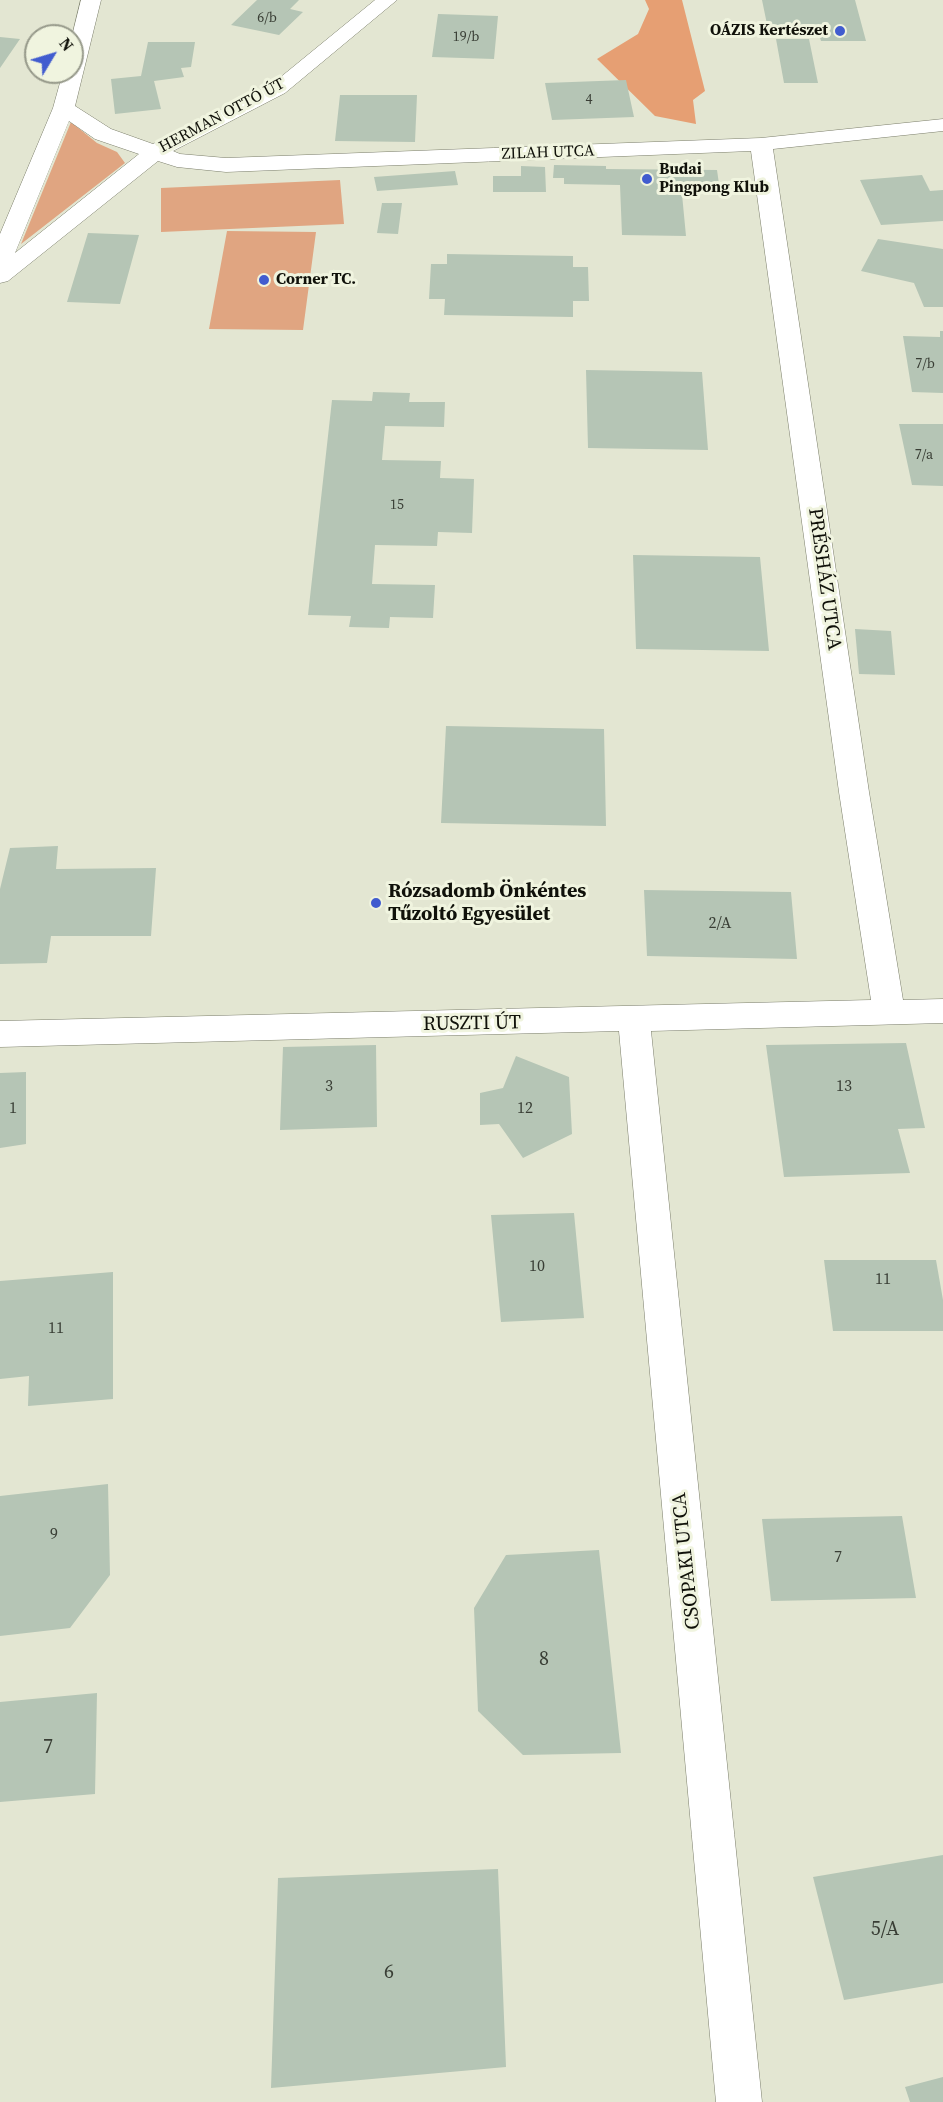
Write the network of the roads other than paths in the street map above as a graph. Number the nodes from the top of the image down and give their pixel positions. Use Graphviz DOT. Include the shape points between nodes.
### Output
graph roads {
  1 [pos="91,0"];
  2 [pos="387,0"];
  3 [pos="64,108"];
  4 [pos="943,125"];
  5 [pos="761,144"];
  6 [pos="154,152"];
  7 [pos="0,261"];
  8 [pos="0,276"];
  9 [pos="943,1011"];
  10 [pos="889,1013"];
  11 [pos="634,1020"];
  12 [pos="0,1034"];
  13 [pos="739,2102"];
  1 -- 3 [label="street"];
  2 -- 6 [label="street, HERMAN OTTÓ ÚT" via="278,89"];
  3 -- 6 [label="street, ZILAH UTCA" via="103,134"];
  3 -- 7 [label="street"];
  4 -- 5 [label="street, ZILAH UTCA"];
  5 -- 6 [label="street, ZILAH UTCA" via="226,165 177,160"];
  5 -- 10 [label="street, PRÉSHÁZ UTCA"];
  6 -- 8 [label="street, HERMAN OTTÓ ÚT"];
  9 -- 10 [label="street, RUSZTI ÚT"];
  10 -- 11 [label="street, RUSZTI ÚT"];
  11 -- 12 [label="street, RUSZTI ÚT"];
  11 -- 13 [label="street, CSOPAKI UTCA"];
}
